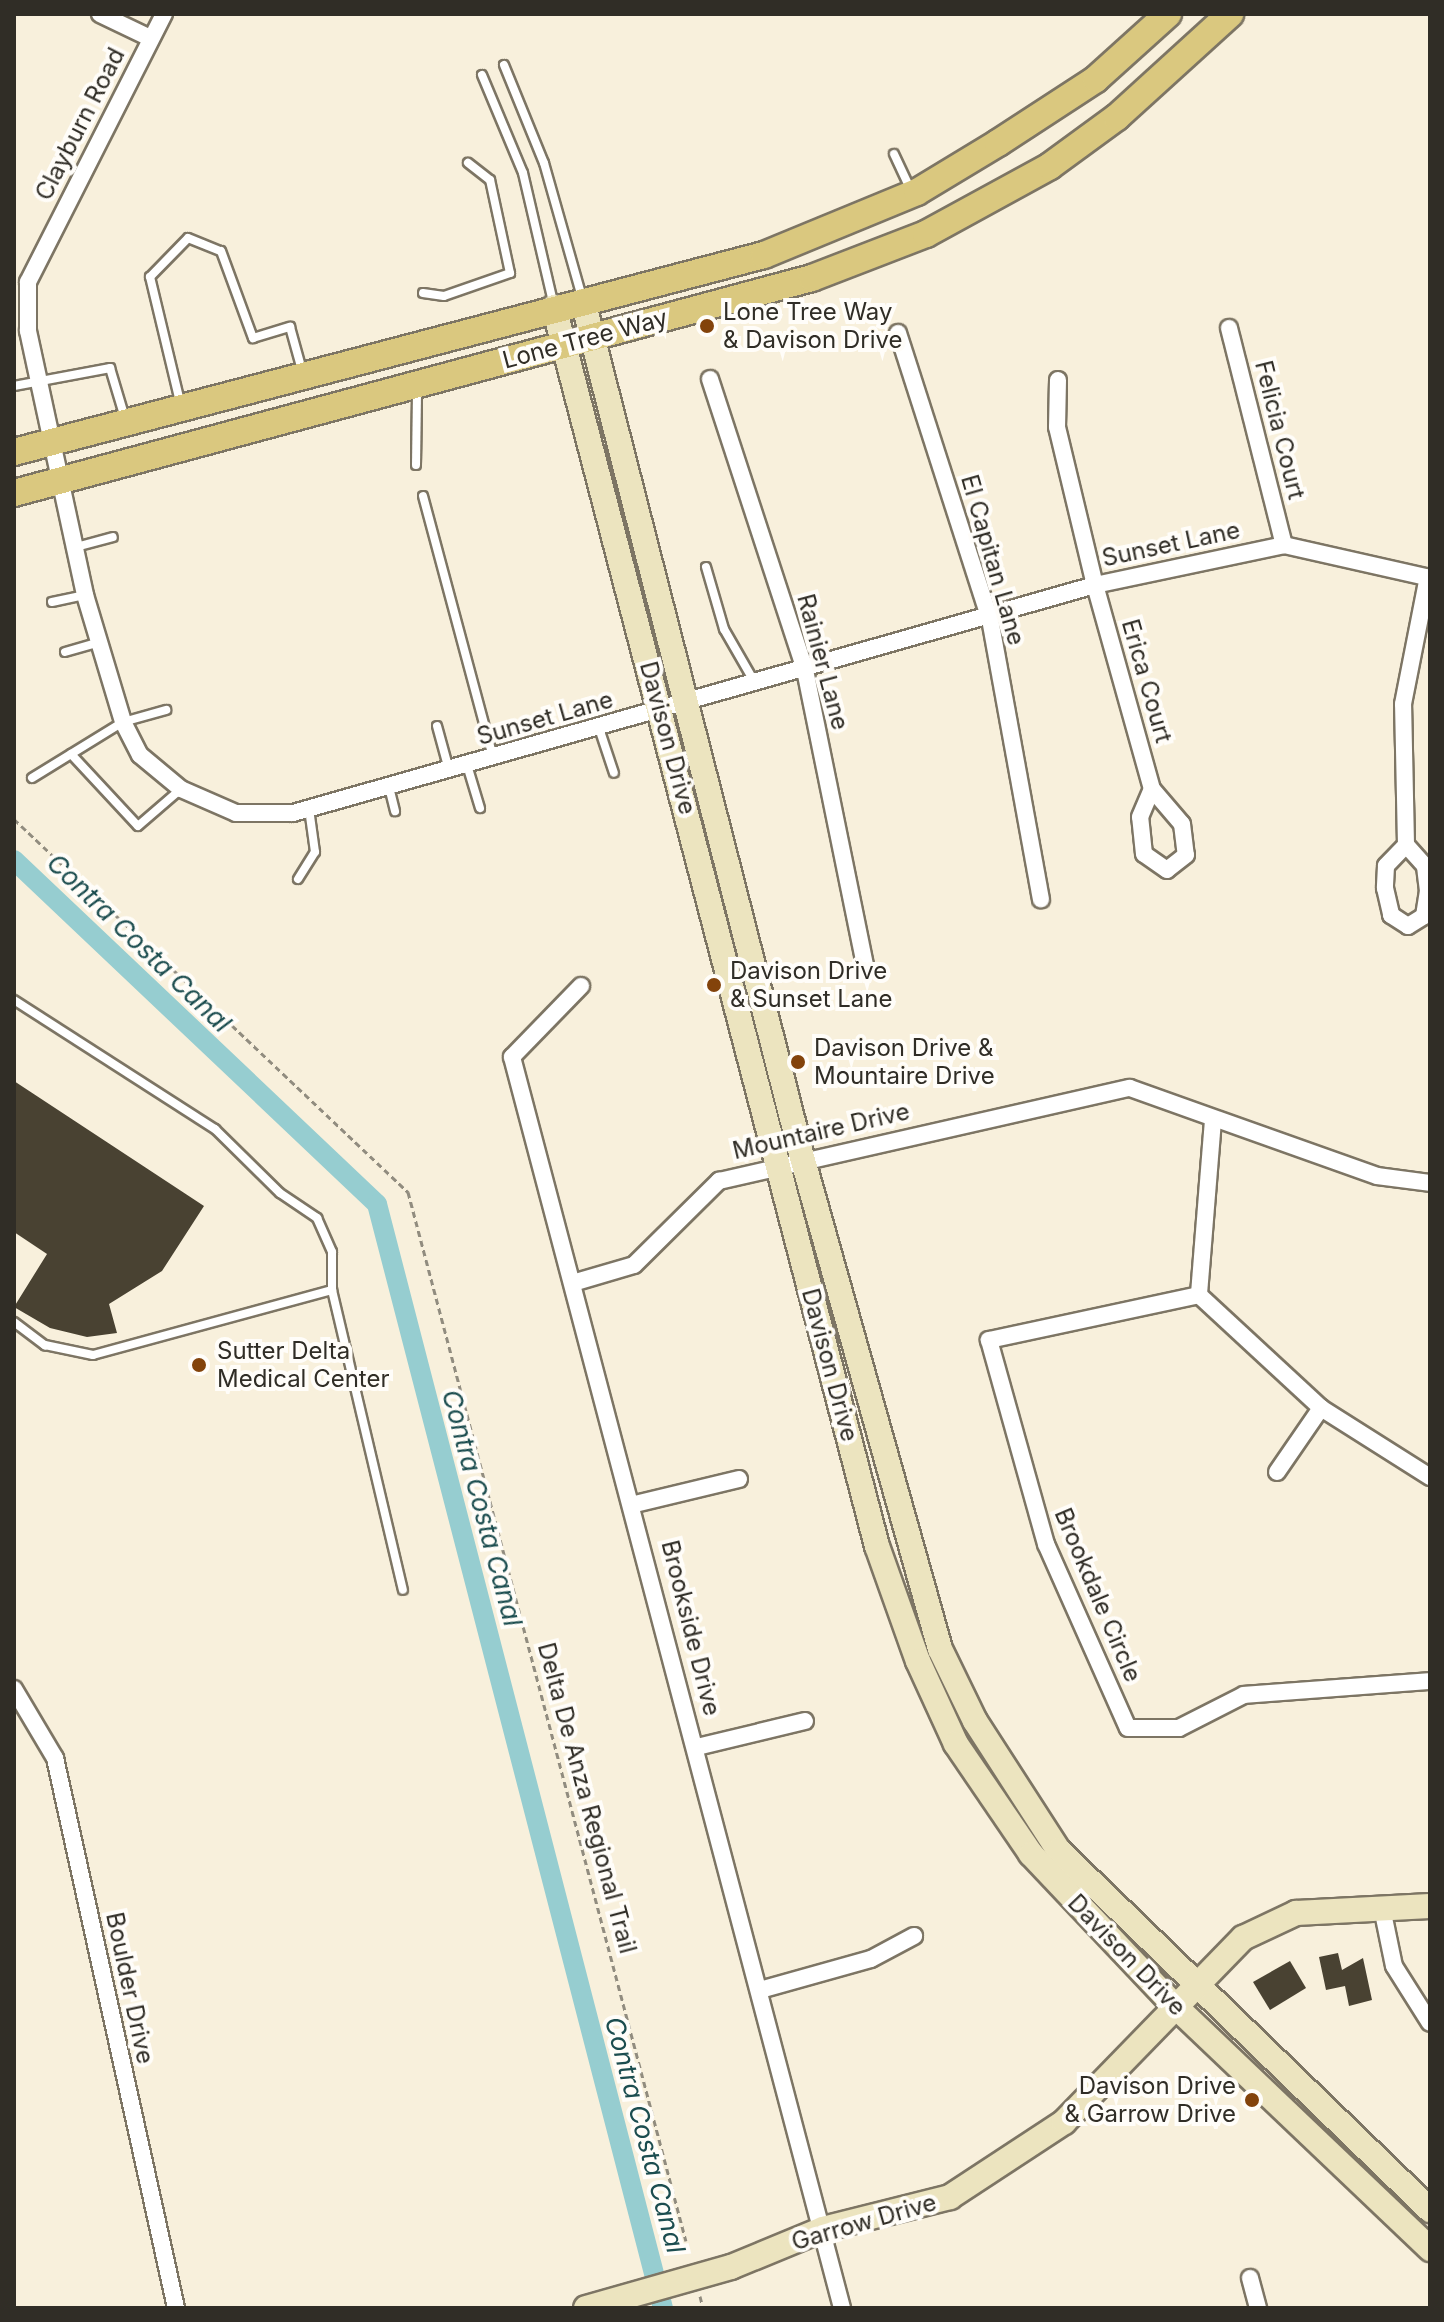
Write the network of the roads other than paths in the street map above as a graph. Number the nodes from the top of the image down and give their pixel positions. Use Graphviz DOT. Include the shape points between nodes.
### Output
graph roads {
  1 [pos="100,14"];
  2 [pos="164,14"];
  3 [pos="1168,14"];
  4 [pos="1230,14"];
  5 [pos="150,38"];
  6 [pos="504,65"];
  7 [pos="482,75"];
  8 [pos="894,154"];
  9 [pos="468,163"];
  10 [pos="912,194"];
  11 [pos="423,293"];
  12 [pos="583,301"];
  13 [pos="554,307"];
  14 [pos="1229,328"];
  15 [pos="898,333"];
  16 [pos="593,336"];
  17 [pos="564,344"];
  18 [pos="303,375"];
  19 [pos="710,379"];
  20 [pos="37,380"];
  21 [pos="1058,380"];
  22 [pos="417,385"];
  23 [pos="14,386"];
  24 [pos="182,408"];
  25 [pos="126,424"];
  26 [pos="242,434"];
  27 [pos="57,442"];
  28 [pos="14,452"];
  29 [pos="416,465"];
  30 [pos="63,482"];
  31 [pos="14,493"];
  32 [pos="423,496"];
  33 [pos="113,537"];
  34 [pos="1284,545"];
  35 [pos="76,547"];
  36 [pos="706,567"];
  37 [pos="1429,578"];
  38 [pos="1095,585"];
  39 [pos="85,595"];
  40 [pos="52,602"];
  41 [pos="990,619"];
  42 [pos="99,642"];
  43 [pos="65,652"];
  44 [pos="805,670"];
  45 [pos="756,684"];
  46 [pos="686,704"];
  47 [pos="166,710"];
  48 [pos="661,710"];
  49 [pos="123,722"];
  50 [pos="437,726"];
  51 [pos="599,728"];
  52 [pos="71,754"];
  53 [pos="493,757"];
  54 [pos="467,765"];
  55 [pos="449,770"];
  56 [pos="614,773"];
  57 [pos="32,778"];
  58 [pos="389,787"];
  59 [pos="181,789"];
  60 [pos="1152,789"];
  61 [pos="480,808"];
  62 [pos="309,809"];
  63 [pos="395,811"];
  64 [pos="1406,845"];
  65 [pos="298,879"];
  66 [pos="1041,899"];
  67 [pos="865,964"];
  68 [pos="581,986"];
  69 [pos="14,1000"];
  70 [pos="1213,1120"];
  71 [pos="802,1157"];
  72 [pos="777,1162"];
  73 [pos="1430,1183"];
  74 [pos="576,1282"];
  75 [pos="332,1290"];
  76 [pos="1199,1295"];
  77 [pos="14,1322"];
  78 [pos="1321,1408"];
  79 [pos="1277,1472"];
  80 [pos="1429,1475"];
  81 [pos="739,1479"];
  82 [pos="635,1504"];
  83 [pos="403,1590"];
  84 [pos="1430,1681"];
  85 [pos="14,1689"];
  86 [pos="805,1721"];
  87 [pos="697,1747"];
  88 [pos="1430,1906"];
  89 [pos="1382,1908"];
  90 [pos="914,1936"];
  91 [pos="1191,1984"];
  92 [pos="760,1990"];
  93 [pos="1174,2005"];
  94 [pos="1430,2023"];
  95 [pos="1430,2210"];
  96 [pos="823,2229"];
  97 [pos="1430,2249"];
  98 [pos="1250,2278"];
  99 [pos="176,2308"];
  100 [pos="586,2308"];
  101 [pos="842,2308"];
  102 [pos="1258,2308"];
  1 -- 5 [label="street"];
  2 -- 5 [label="street, Clayburn Road"];
  3 -- 10 [label="main road, Lone Tree Way" via="1096,79"];
  4 -- 16 [label="main road, Lone Tree Way" via="1106,125 1024,184 926,234 812,278"];
  5 -- 20 [label="street, Clayburn Road" via="28,282"];
  6 -- 12 [label="lane" via="544,163"];
  7 -- 13 [label="lane" via="523,173"];
  8 -- 10 [label="lane"];
  9 -- 11 [label="lane" via="490,180 510,273 444,296"];
  10 -- 12 [label="main road, Lone Tree Way" via="764,255"];
  12 -- 13 [label="main road, Lone Tree Way"];
  12 -- 16 [label="main road, Davison Drive"];
  13 -- 17 [label="main road, Davison Drive"];
  13 -- 18 [label="main road, Lone Tree Way"];
  14 -- 34 [label="street, Felicia Court"];
  15 -- 41 [label="street, El Capitan Lane"];
  16 -- 17 [label="main road, Lone Tree Way"];
  16 -- 46 [label="main road, Davison Drive"];
  17 -- 22 [label="main road, Lone Tree Way"];
  17 -- 48 [label="main road, Davison Drive"];
  18 -- 24 [label="main road, Lone Tree Way"];
  18 -- 24 [label="lane" via="290,327 253,338 221,251 188,238 150,277"];
  18 -- 26 [label="main road" via="290,404 258,412"];
  19 -- 44 [label="street, Rainier Lane"];
  20 -- 23 [label="lane"];
  20 -- 25 [label="lane" via="110,368"];
  20 -- 27 [label="street, Clayburn Road"];
  21 -- 38 [label="street, Erica Court" via="1057,427"];
  22 -- 26 [label="main road, Lone Tree Way"];
  22 -- 29 [label="lane"];
  24 -- 25 [label="main road, Lone Tree Way"];
  25 -- 27 [label="main road, Lone Tree Way"];
  26 -- 30 [label="main road, Lone Tree Way"];
  27 -- 28 [label="main road, Lone Tree Way"];
  27 -- 30 [label="street, Sunset Lane"];
  30 -- 31 [label="main road, Lone Tree Way"];
  30 -- 35 [label="street, Sunset Lane"];
  32 -- 53 [label="lane"];
  33 -- 35 [label="lane"];
  34 -- 37 [label="street, Sunset Lane"];
  34 -- 38 [label="street, Sunset Lane"];
  35 -- 39 [label="street, Sunset Lane"];
  36 -- 45 [label="lane" via="724,629"];
  37 -- 64 [label="street" via="1403,704"];
  38 -- 41 [label="street, Sunset Lane"];
  38 -- 60 [label="street, Erica Court"];
  39 -- 40 [label="lane"];
  39 -- 42 [label="street, Sunset Lane"];
  41 -- 44 [label="street, Sunset Lane"];
  41 -- 66 [label="street, El Capitan Lane"];
  42 -- 43 [label="lane"];
  42 -- 49 [label="street, Sunset Lane"];
  44 -- 45 [label="street, Sunset Lane"];
  44 -- 67 [label="street, Rainier Lane"];
  45 -- 46 [label="street, Sunset Lane"];
  46 -- 48 [label="street, Sunset Lane"];
  46 -- 71 [label="main road, Davison Drive"];
  47 -- 49 [label="lane"];
  48 -- 51 [label="street, Sunset Lane"];
  48 -- 72 [label="main road, Davison Drive"];
  49 -- 52 [label="lane"];
  49 -- 59 [label="street, Sunset Lane" via="140,755"];
  50 -- 55 [label="lane"];
  51 -- 53 [label="street, Sunset Lane"];
  51 -- 56 [label="lane"];
  52 -- 57 [label="lane"];
  52 -- 59 [label="lane" via="138,826"];
  53 -- 54 [label="street, Sunset Lane"];
  54 -- 55 [label="street, Sunset Lane"];
  54 -- 61 [label="lane"];
  55 -- 58 [label="street, Sunset Lane"];
  58 -- 62 [label="street, Sunset Lane"];
  58 -- 63 [label="lane"];
  59 -- 62 [label="street, Sunset Lane" via="236,813"];
  62 -- 65 [label="lane" via="315,852"];
  68 -- 74 [label="street, Brookside Drive" via="512,1057"];
  69 -- 75 [label="lane" via="215,1129 280,1193 317,1218 332,1252"];
  70 -- 71 [label="street, Mountaire Drive" via="1130,1088"];
  70 -- 73 [label="street, Mountaire Drive" via="1377,1176"];
  70 -- 76 [label="street"];
  71 -- 72 [label="street, Mountaire Drive"];
  71 -- 91 [label="main road, Davison Drive" via="940,1649 975,1721 1058,1850"];
  72 -- 74 [label="street, Mountaire Drive" via="719,1181 634,1265"];
  72 -- 93 [label="main road, Davison Drive" via="877,1546 956,1744 1031,1854"];
  74 -- 82 [label="street, Brookside Drive"];
  75 -- 77 [label="lane" via="93,1355 45,1345"];
  75 -- 83 [label="lane"];
  76 -- 78 [label="street"];
  76 -- 84 [label="street, Brookdale Circle" via="989,1340 1046,1544 1128,1728 1179,1728 1244,1695"];
  78 -- 79 [label="street"];
  78 -- 80 [label="street"];
  81 -- 82 [label="street"];
  82 -- 87 [label="street, Brookside Drive"];
  85 -- 99 [label="street, Boulder Drive" via="55,1758"];
  86 -- 87 [label="street"];
  87 -- 92 [label="street, Brookside Drive"];
  88 -- 89 [label="main road, Garrow Drive"];
  89 -- 91 [label="main road, Garrow Drive" via="1296,1913 1243,1938"];
  89 -- 94 [label="street" via="1394,1966"];
  90 -- 92 [label="street" via="871,1959"];
  91 -- 93 [label="main road, Garrow Drive"];
  91 -- 95 [label="main road, Davison Drive"];
  92 -- 96 [label="street, Brookside Drive"];
  93 -- 96 [label="main road, Garrow Drive" via="1064,2122 950,2197"];
  93 -- 97 [label="main road, Davison Drive"];
  96 -- 100 [label="main road, Garrow Drive" via="695,2277 624,2293"];
  96 -- 101 [label="street, Brookside Drive"];
  98 -- 102 [label="street"];
}
